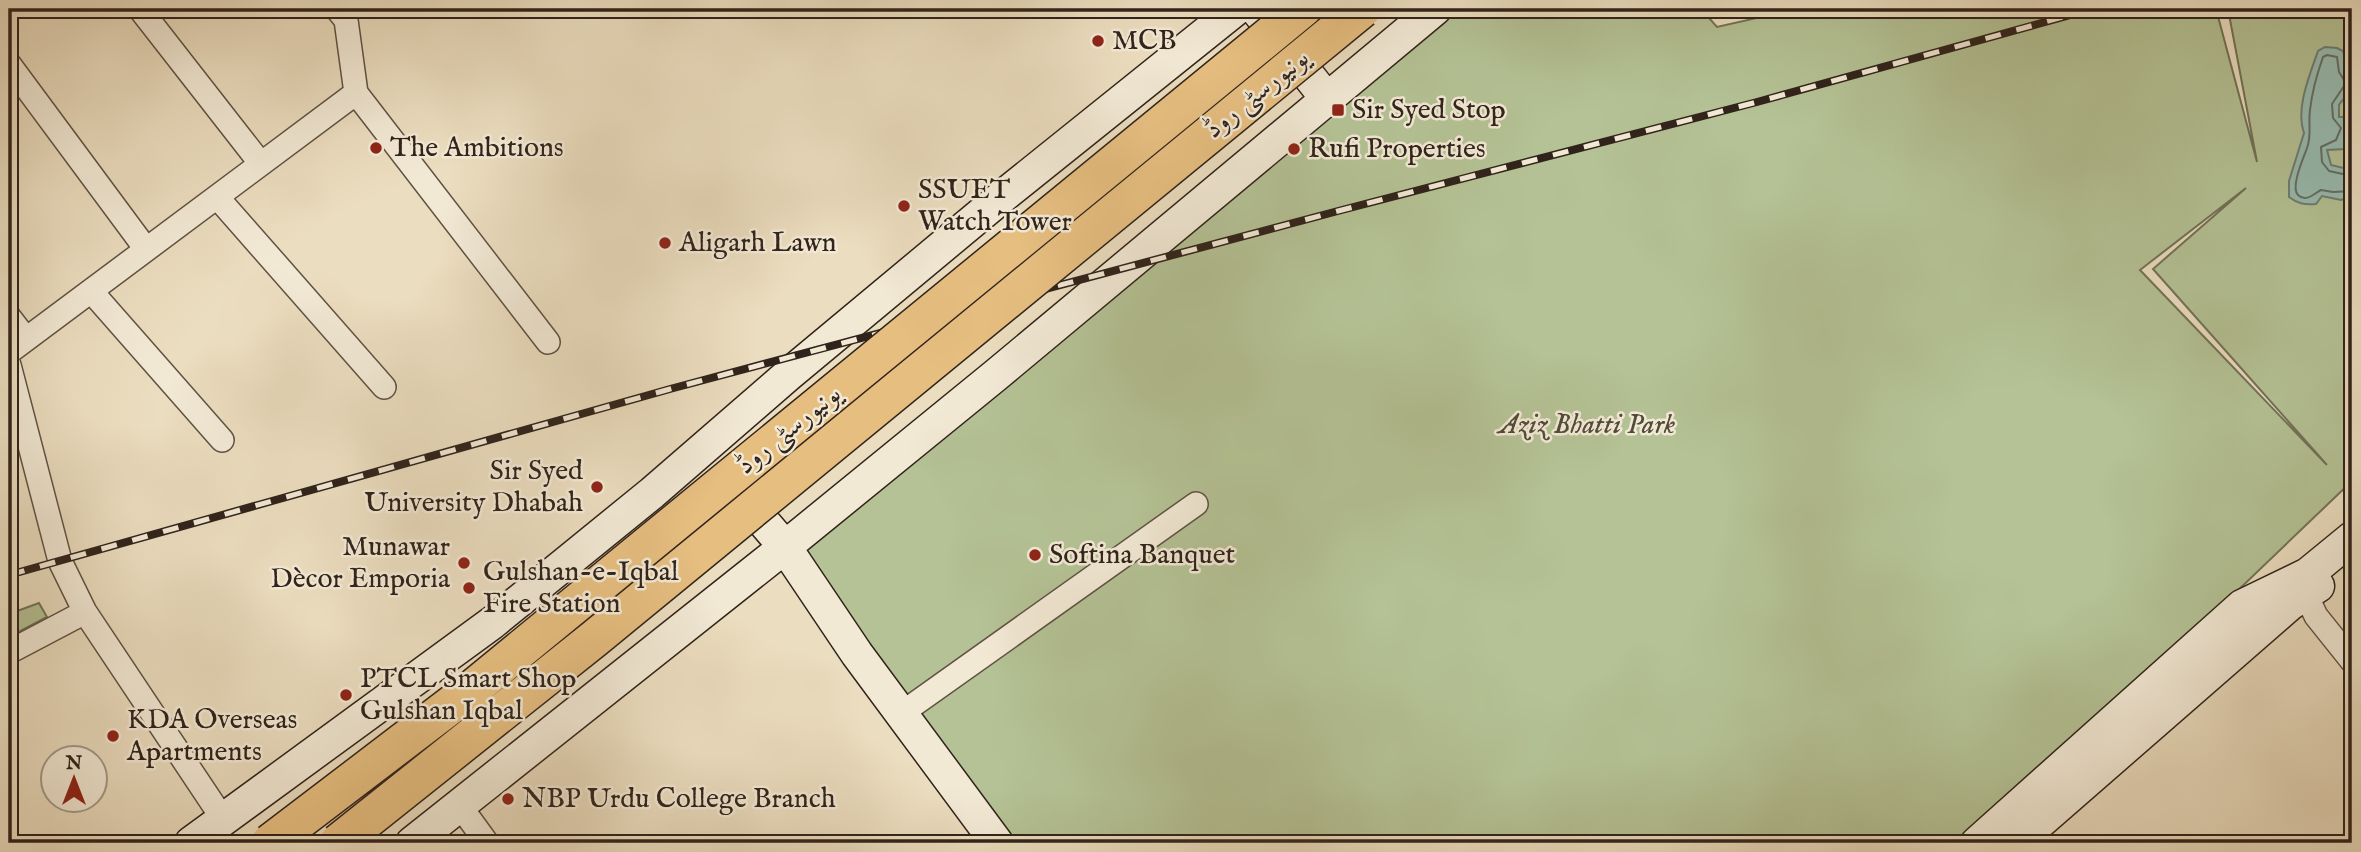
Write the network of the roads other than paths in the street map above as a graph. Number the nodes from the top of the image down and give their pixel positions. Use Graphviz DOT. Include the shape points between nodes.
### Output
graph roads {
  1 [pos="140,9"];
  2 [pos="1237,9"];
  3 [pos="1256,9"];
  4 [pos="1301,9"];
  5 [pos="1362,9"];
  6 [pos="1435,9"];
  7 [pos="348,13"];
  8 [pos="9,64"];
  9 [pos="356,93"];
  10 [pos="1327,99"];
  11 [pos="261,164"];
  12 [pos="217,197"];
  13 [pos="146,249"];
  14 [pos="91,291"];
  15 [pos="9,317"];
  16 [pos="548,342"];
  17 [pos="17,346"];
  18 [pos="9,365"];
  19 [pos="384,387"];
  20 [pos="222,440"];
  21 [pos="702,451"];
  22 [pos="1196,504"];
  23 [pos="2352,538"];
  24 [pos="785,547"];
  25 [pos="2352,558"];
  26 [pos="2300,588"];
  27 [pos="85,612"];
  28 [pos="9,652"];
  29 [pos="2352,661"];
  30 [pos="902,713"];
  31 [pos="460,806"];
  32 [pos="223,819"];
  33 [pos="191,843"];
  34 [pos="270,843"];
  35 [pos="338,843"];
  36 [pos="412,843"];
  37 [pos="487,843"];
  38 [pos="997,843"];
  39 [pos="1977,843"];
  40 [pos="2016,843"];
  1 -- 11 [label="street"];
  2 -- 21 [label="street" via="1003,196"];
  3 -- 10 [label="street"];
  4 -- 34 [label="main road, یونیورسٹی روڈ, bridge" via="472,689"];
  5 -- 35 [label="main road, یونیورسٹی روڈ, bridge"];
  6 -- 10 [label="street"];
  7 -- 9 [label="street"];
  8 -- 13 [label="street"];
  9 -- 11 [label="street"];
  9 -- 16 [label="street"];
  10 -- 24 [label="street"];
  11 -- 12 [label="street"];
  12 -- 13 [label="street"];
  12 -- 19 [label="street"];
  13 -- 14 [label="street"];
  14 -- 17 [label="street"];
  14 -- 20 [label="street"];
  15 -- 17 [label="street"];
  18 -- 27 [label="street" via="61,561"];
  21 -- 24 [label="street"];
  21 -- 32 [label="street" via="492,623"];
  22 -- 30 [label="street"];
  23 -- 26 [label="street"];
  24 -- 30 [label="street"];
  24 -- 31 [label="street"];
  25 -- 26 [label="street"];
  26 -- 29 [label="street"];
  26 -- 39 [label="street" via="2242,606"];
  26 -- 40 [label="street" via="2290,604"];
  27 -- 28 [label="street"];
  27 -- 32 [label="street"];
  30 -- 38 [label="street"];
  31 -- 36 [label="street"];
  31 -- 37 [label="street"];
  32 -- 33 [label="street"];
}
